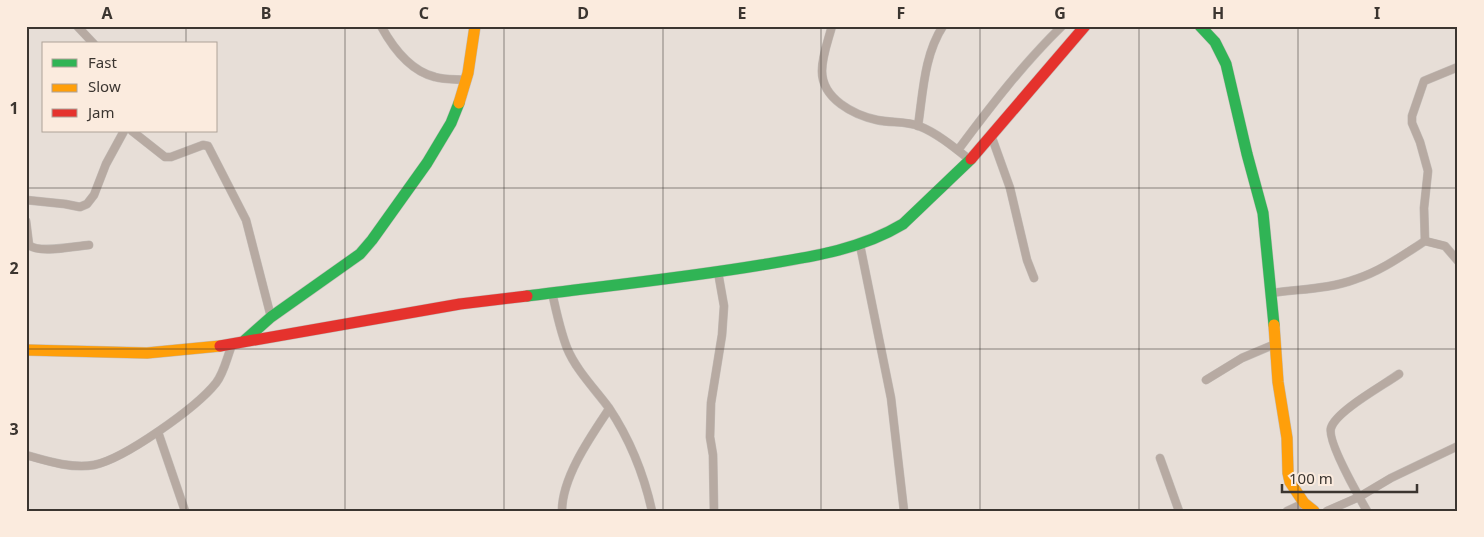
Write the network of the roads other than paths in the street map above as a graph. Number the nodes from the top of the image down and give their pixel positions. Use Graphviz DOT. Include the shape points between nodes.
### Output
graph roads {
  1 [pos="77,26"];
  2 [pos="381,26"];
  3 [pos="475,26"];
  4 [pos="832,26"];
  5 [pos="943,26"];
  6 [pos="1062,26"];
  7 [pos="1200,26"];
  8 [pos="1078,29"];
  9 [pos="92,42"];
  10 [pos="1458,67"];
  11 [pos="467,80"];
  12 [pos="918,126"];
  13 [pos="123,132"];
  14 [pos="133,132"];
  15 [pos="990,135"];
  16 [pos="958,150"];
  17 [pos="970,160"];
  18 [pos="26,200"];
  19 [pos="26,221"];
  20 [pos="1424,241"];
  21 [pos="860,244"];
  22 [pos="89,245"];
  23 [pos="1458,261"];
  24 [pos="718,272"];
  25 [pos="1034,278"];
  26 [pos="552,292"];
  27 [pos="1272,293"];
  28 [pos="271,318"];
  29 [pos="243,341"];
  30 [pos="1275,344"];
  31 [pos="232,345"];
  32 [pos="26,350"];
  33 [pos="1400,374"];
  34 [pos="1206,380"];
  35 [pos="609,409"];
  36 [pos="158,432"];
  37 [pos="1458,446"];
  38 [pos="26,455"];
  39 [pos="1160,458"];
  40 [pos="1359,497"];
  41 [pos="1306,507"];
  42 [pos="185,511"];
  43 [pos="562,511"];
  44 [pos="652,511"];
  45 [pos="714,511"];
  46 [pos="904,511"];
  47 [pos="1179,511"];
  48 [pos="1287,511"];
  49 [pos="1314,511"];
  50 [pos="1327,511"];
  51 [pos="1367,511"];
  1 -- 9 [label="street"];
  2 -- 11 [label="street" via="399,54 418,69 439,78"];
  3 -- 11 [label="street"];
  4 -- 12 [label="street" via="822,72 825,86 834,97 847,109 864,117"];
  5 -- 12 [label="street" via="928,57"];
  6 -- 16 [label="street" via="1001,94"];
  7 -- 27 [label="street" via="1215,42 1226,64 1263,213"];
  8 -- 15 [label="street"];
  10 -- 20 [label="street" via="1424,81 1412,116 1428,171"];
  11 -- 28 [label="street" via="443,137 372,240 360,254"];
  12 -- 16 [label="street"];
  13 -- 18 [label="street" via="87,204 80,207"];
  14 -- 28 [label="street" via="165,157 208,146 246,220"];
  15 -- 17 [label="street"];
  15 -- 25 [label="street" via="1010,188"];
  16 -- 17 [label="street"];
  17 -- 21 [label="street" via="903,224"];
  19 -- 22 [label="street" via="28,245 32,248"];
  20 -- 23 [label="street" via="1445,246"];
  20 -- 27 [label="street" via="1358,279"];
  21 -- 24 [label="street" via="814,256"];
  21 -- 46 [label="street" via="891,398"];
  24 -- 26 [label="street"];
  24 -- 45 [label="street" via="724,306 711,403"];
  26 -- 29 [label="street" via="460,304"];
  26 -- 35 [label="street" via="568,349"];
  27 -- 30 [label="street"];
  28 -- 29 [label="street"];
  29 -- 31 [label="street"];
  30 -- 34 [label="street" via="1242,358"];
  30 -- 41 [label="street" via="1287,438 1288,473"];
  31 -- 32 [label="street" via="147,353"];
  31 -- 36 [label="street" via="215,384 202,399"];
  33 -- 40 [label="street" via="1337,416 1330,429 1332,442"];
  35 -- 43 [label="street" via="579,458 568,484"];
  35 -- 44 [label="street" via="626,438 647,488"];
  36 -- 38 [label="street" via="116,457 95,465 74,466"];
  36 -- 42 [label="street"];
  37 -- 40 [label="street"];
  39 -- 47 [label="street"];
  40 -- 50 [label="street"];
  40 -- 51 [label="street"];
  41 -- 48 [label="street"];
  41 -- 49 [label="street"];
}
